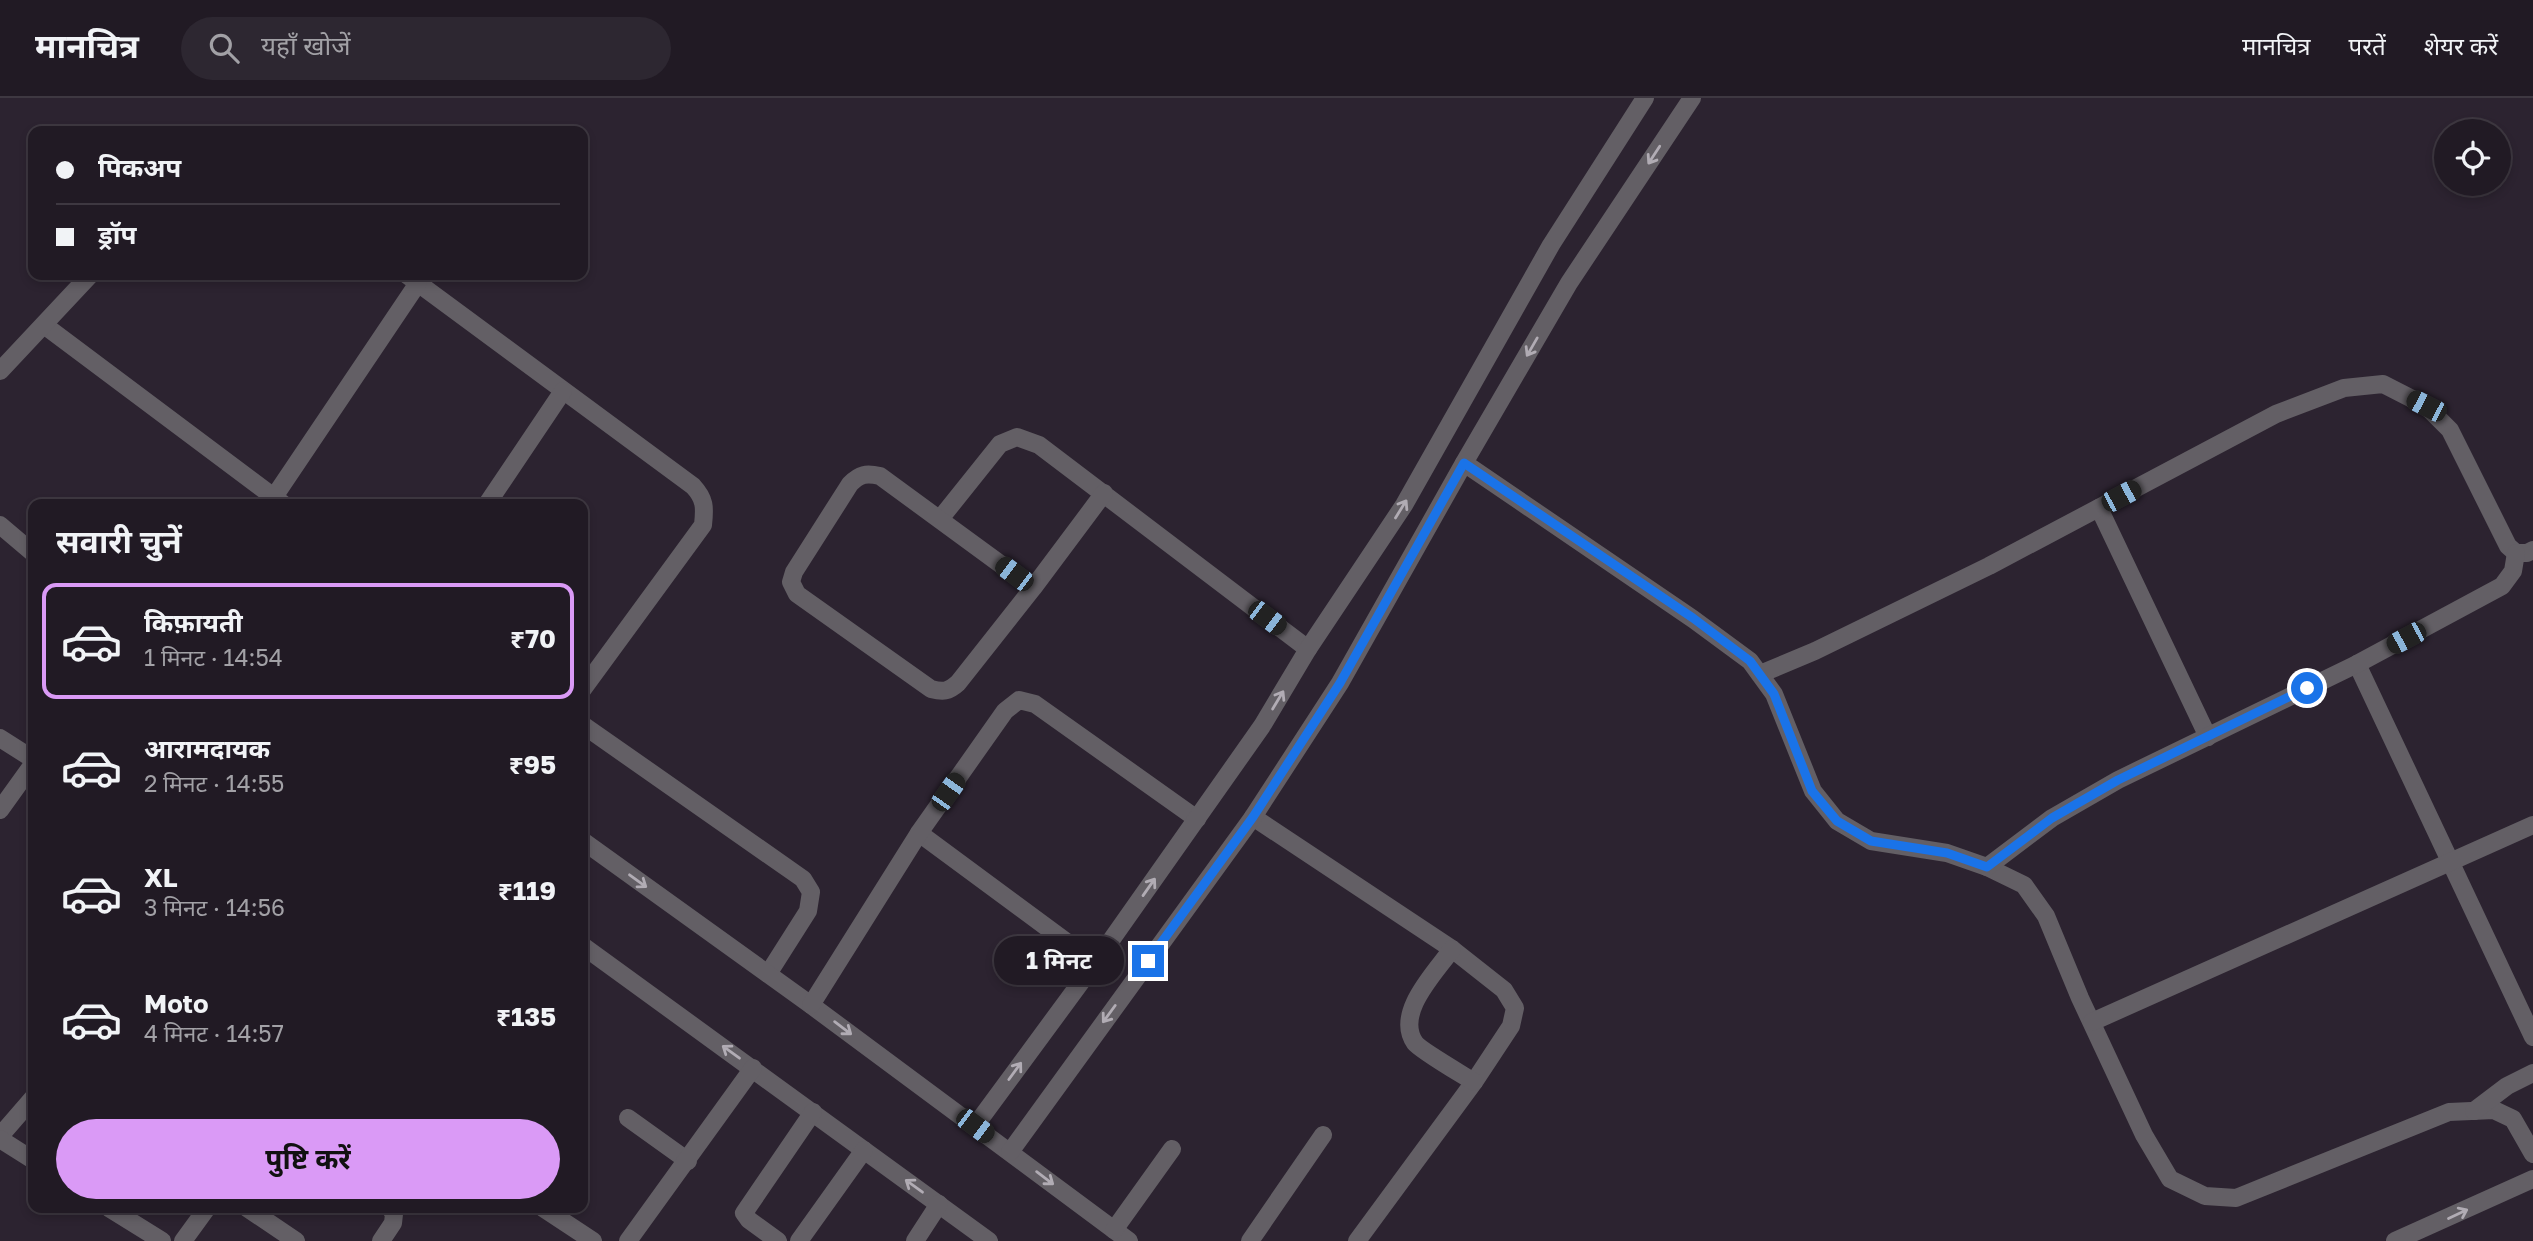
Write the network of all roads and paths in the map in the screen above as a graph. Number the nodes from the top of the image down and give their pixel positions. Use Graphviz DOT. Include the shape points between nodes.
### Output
graph roads {
  1 [pos="1645,98"];
  2 [pos="1692,98"];
  3 [pos="85,280"];
  4 [pos="412,280"];
  5 [pos="414,280"];
  6 [pos="44,325"];
  7 [pos="0,371"];
  8 [pos="563,391"];
  9 [pos="1464,463"];
  10 [pos="1104,493"];
  11 [pos="276,499"];
  12 [pos="280,499"];
  13 [pos="490,499"];
  14 [pos="2099,508"];
  15 [pos="940,519"];
  16 [pos="0,525"];
  17 [pos="28,549"];
  18 [pos="2525,552"];
  19 [pos="1033,588"];
  20 [pos="1308,649"];
  21 [pos="2357,664"];
  22 [pos="1759,674"];
  23 [pos="588,682"];
  24 [pos="588,728"];
  25 [pos="2207,737"];
  26 [pos="0,738"];
  27 [pos="28,758"];
  28 [pos="28,768"];
  29 [pos="0,810"];
  30 [pos="1253,817"];
  31 [pos="1197,819"];
  32 [pos="2533,825"];
  33 [pos="919,833"];
  34 [pos="588,845"];
  35 [pos="2449,862"];
  36 [pos="1987,867"];
  37 [pos="1452,949"];
  38 [pos="588,950"];
  39 [pos="1095,963"];
  40 [pos="768,974"];
  41 [pos="811,1005"];
  42 [pos="2092,1022"];
  43 [pos="2533,1037"];
  44 [pos="753,1068"];
  45 [pos="2533,1073"];
  46 [pos="1474,1082"];
  47 [pos="28,1104"];
  48 [pos="2474,1111"];
  49 [pos="813,1112"];
  50 [pos="628,1118"];
  51 [pos="975,1126"];
  52 [pos="1323,1135"];
  53 [pos="0,1138"];
  54 [pos="1171,1149"];
  55 [pos="864,1150"];
  56 [pos="1010,1152"];
  57 [pos="2533,1154"];
  58 [pos="28,1157"];
  59 [pos="688,1161"];
  60 [pos="2533,1179"];
  61 [pos="939,1204"];
  62 [pos="117,1213"];
  63 [pos="203,1213"];
  64 [pos="254,1213"];
  65 [pos="393,1213"];
  66 [pos="551,1213"];
  67 [pos="1114,1230"];
  68 [pos="162,1241"];
  69 [pos="183,1241"];
  70 [pos="296,1241"];
  71 [pos="381,1241"];
  72 [pos="593,1241"];
  73 [pos="628,1241"];
  74 [pos="778,1241"];
  75 [pos="799,1241"];
  76 [pos="915,1241"];
  77 [pos="989,1241"];
  78 [pos="1129,1241"];
  79 [pos="1250,1241"];
  80 [pos="1357,1241"];
  81 [pos="2395,1241"];
  20 -- 1 [label="lane, one-way" via="1404,505 1551,245"];
  2 -- 9 [label="lane, one-way" via="1569,283"];
  3 -- 6 [label="lane"];
  4 -- 12 [label="lane"];
  5 -- 8 [label="lane"];
  6 -- 7 [label="lane"];
  6 -- 11 [label="lane"];
  8 -- 13 [label="lane"];
  8 -- 23 [label="lane" via="693,486 705,505 703,525"];
  9 -- 22 [label="lane" via="1693,618 1750,661"];
  9 -- 30 [label="lane" via="1340,683"];
  10 -- 15 [label="lane" via="1039,445 1017,436 1000,444"];
  10 -- 19 [label="lane"];
  10 -- 20 [label="lane"];
  14 -- 18 [label="lane" via="2276,414 2344,388 2383,384 2426,406 2450,430 2508,546"];
  14 -- 22 [label="lane" via="1815,651"];
  14 -- 25 [label="lane"];
  15 -- 19 [label="lane"];
  15 -- 19 [label="lane" via="880,476 867,473 858,477 794,572 797,594 931,689 942,692 958,682"];
  16 -- 17 [label="lane"];
  18 -- 21 [label="lane" via="2502,586"];
  31 -- 20 [label="lane, one-way" via="1262,726"];
  21 -- 25 [label="lane"];
  21 -- 35 [label="lane"];
  22 -- 36 [label="lane" via="1774,694 1812,791 1837,821 1871,841 1947,853"];
  24 -- 40 [label="lane" via="803,879 811,892 808,911"];
  25 -- 36 [label="lane" via="2052,818"];
  26 -- 27 [label="lane"];
  28 -- 29 [label="lane"];
  30 -- 37 [label="lane"];
  30 -- 56 [label="lane, one-way"];
  31 -- 33 [label="lane" via="1035,704 1019,700 1005,711"];
  39 -- 31 [label="lane, one-way"];
  32 -- 35 [label="lane"];
  33 -- 39 [label="lane"];
  33 -- 41 [label="lane"];
  34 -- 40 [label="lane, one-way"];
  35 -- 42 [label="lane"];
  35 -- 43 [label="lane"];
  36 -- 42 [label="lane" via="2024,885 2046,916"];
  37 -- 46 [label="lane" via="1504,990 1515,1007 1511,1026"];
  37 -- 46 [label="lane" via="1410,1008 1408,1020 1415,1043"];
  44 -- 38 [label="lane, one-way"];
  51 -- 39 [label="lane, one-way"];
  40 -- 41 [label="lane"];
  41 -- 51 [label="lane, one-way"];
  42 -- 48 [label="lane" via="2144,1135 2170,1179 2205,1196 2236,1198 2449,1112"];
  44 -- 49 [label="lane"];
  44 -- 59 [label="lane"];
  45 -- 48 [label="lane"];
  46 -- 80 [label="lane"];
  47 -- 53 [label="lane"];
  48 -- 57 [label="lane" via="2494,1110 2514,1119"];
  49 -- 55 [label="lane"];
  49 -- 74 [label="lane" via="744,1213"];
  50 -- 59 [label="lane"];
  51 -- 56 [label="lane"];
  52 -- 79 [label="lane"];
  53 -- 58 [label="lane"];
  54 -- 67 [label="lane"];
  61 -- 55 [label="lane, one-way"];
  55 -- 75 [label="lane"];
  56 -- 67 [label="lane, one-way"];
  59 -- 73 [label="lane"];
  81 -- 60 [label="lane, one-way"];
  61 -- 76 [label="lane"];
  61 -- 77 [label="lane"];
  62 -- 68 [label="lane"];
  63 -- 69 [label="lane"];
  64 -- 70 [label="lane"];
  65 -- 71 [label="lane" via="393,1223"];
  66 -- 72 [label="lane"];
  67 -- 78 [label="lane"];
}
